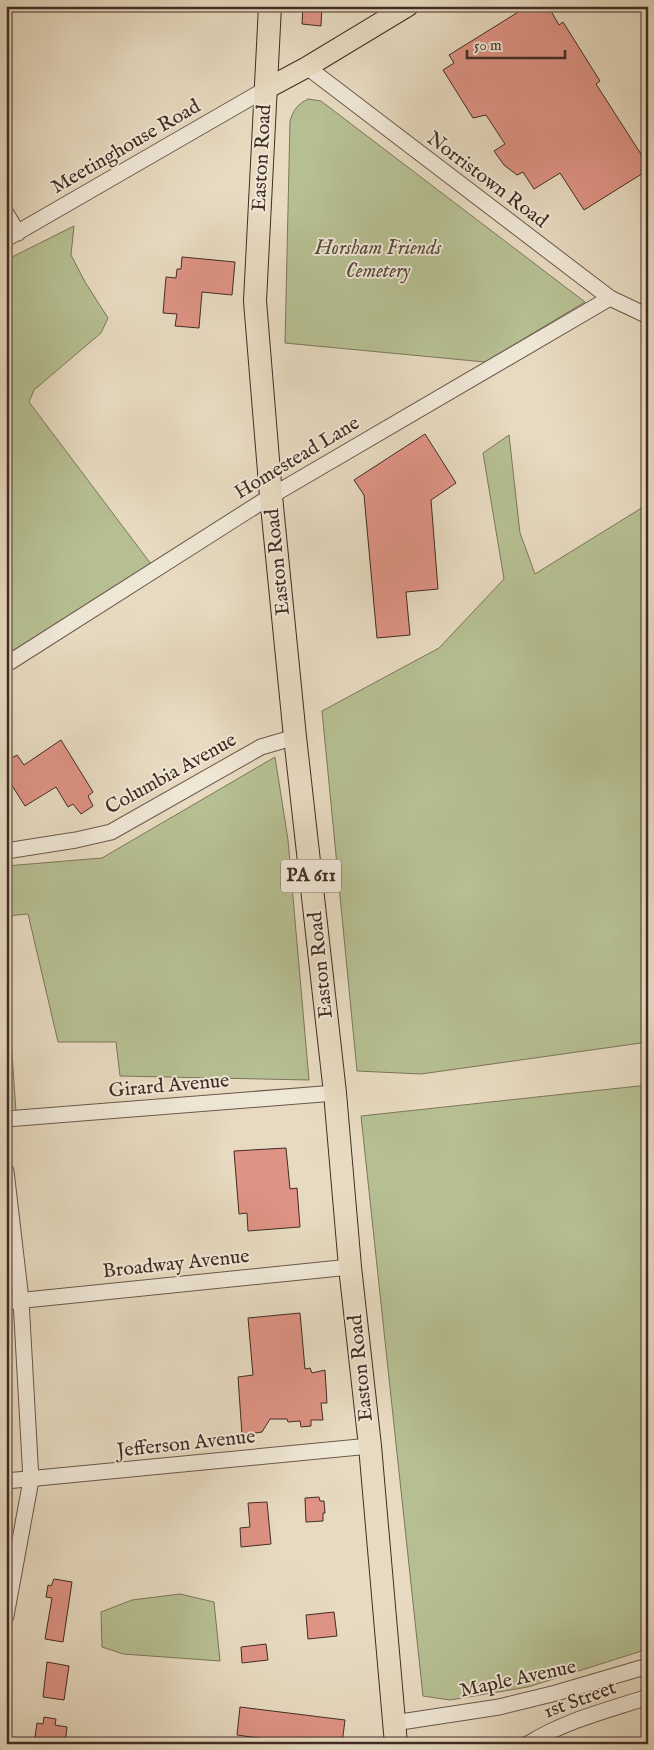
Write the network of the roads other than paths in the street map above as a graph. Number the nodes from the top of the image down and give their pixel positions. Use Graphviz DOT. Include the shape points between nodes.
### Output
graph roads {
  1 [pos="270,6"];
  2 [pos="408,6"];
  3 [pos="307,67"];
  4 [pos="266,89"];
  5 [pos="6,214"];
  6 [pos="12,236"];
  7 [pos="610,298"];
  8 [pos="648,316"];
  9 [pos="271,496"];
  10 [pos="10,662"];
  11 [pos="295,737"];
  12 [pos="6,851"];
  13 [pos="335,1093"];
  14 [pos="6,1119"];
  15 [pos="6,1171"];
  16 [pos="350,1267"];
  17 [pos="22,1300"];
  18 [pos="6,1302"];
  19 [pos="370,1446"];
  20 [pos="31,1480"];
  21 [pos="6,1481"];
  22 [pos="6,1616"];
  23 [pos="648,1666"];
  24 [pos="648,1697"];
  25 [pos="395,1733"];
  26 [pos="528,1744"];
  1 -- 4 [label="highway, Easton Road / PA 611"];
  2 -- 3 [label="main road"];
  3 -- 4 [label="main road"];
  3 -- 7 [label="street, Norristown Road"];
  4 -- 6 [label="street, Meetinghouse Road"];
  4 -- 9 [label="highway, Easton Road / PA 611" via="255,301"];
  5 -- 6 [label="street"];
  7 -- 8 [label="street, Norristown Road"];
  7 -- 9 [label="street, Homestead Lane"];
  9 -- 10 [label="street, Homestead Lane"];
  9 -- 11 [label="highway, Easton Road / PA 611"];
  11 -- 12 [label="street, Columbia Avenue" via="260,747 111,832"];
  11 -- 13 [label="highway, Easton Road / PA 611"];
  13 -- 14 [label="street, Girard Avenue"];
  13 -- 16 [label="highway, Easton Road / PA 611"];
  15 -- 17 [label="street"];
  16 -- 17 [label="street, Broadway Avenue"];
  16 -- 19 [label="highway, Easton Road / PA 611"];
  17 -- 18 [label="street, Broadway Avenue"];
  17 -- 20 [label="street"];
  19 -- 20 [label="street, Jefferson Avenue"];
  19 -- 25 [label="highway, Easton Road / PA 611"];
  20 -- 21 [label="street, Jefferson Avenue"];
  20 -- 22 [label="street"];
  23 -- 25 [label="street, Maple Avenue" via="556,1693"];
  24 -- 26 [label="street, 1st Street" via="546,1732"];
}
